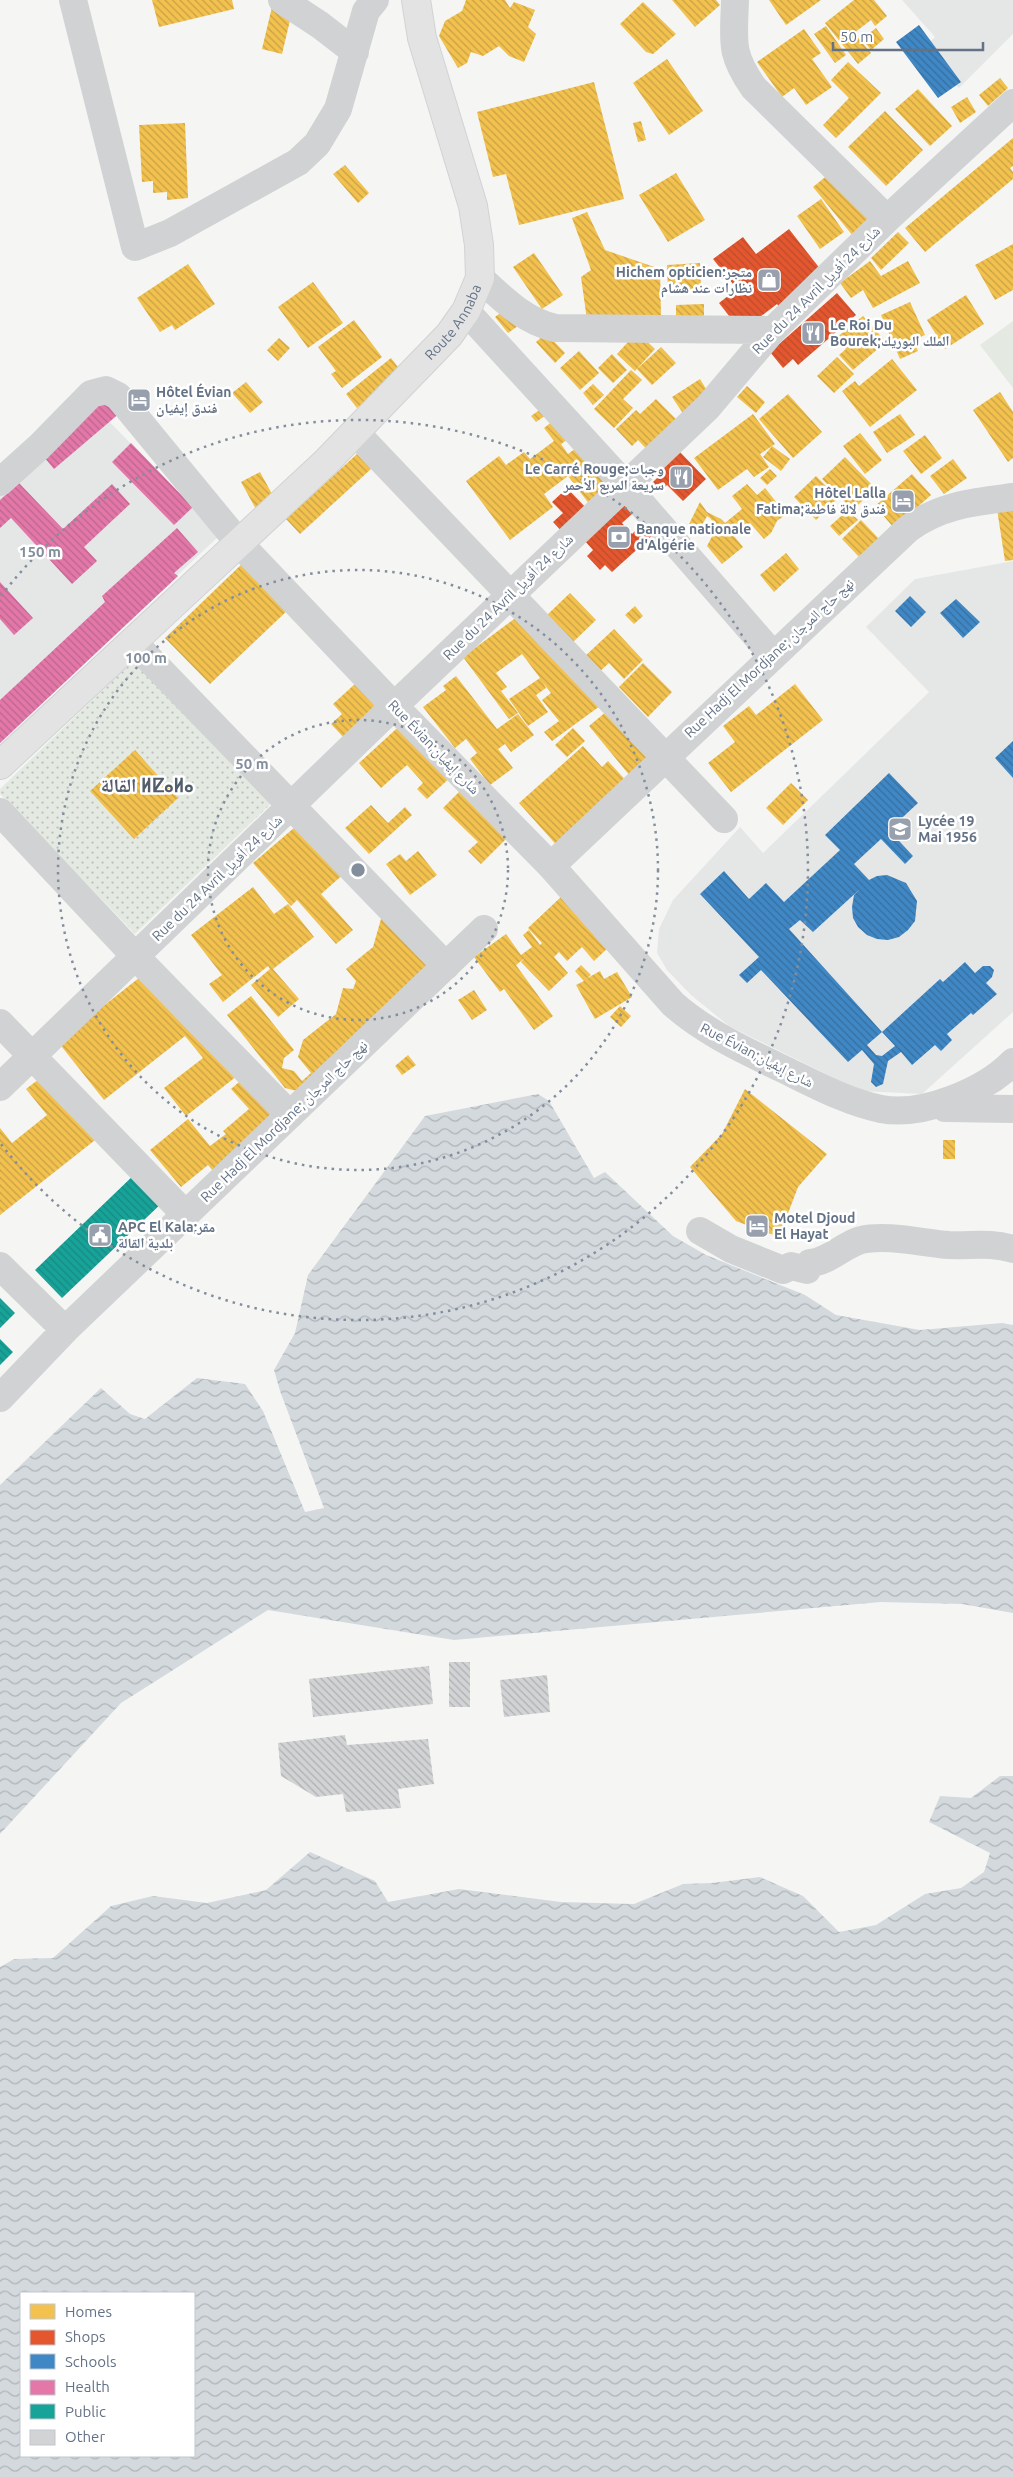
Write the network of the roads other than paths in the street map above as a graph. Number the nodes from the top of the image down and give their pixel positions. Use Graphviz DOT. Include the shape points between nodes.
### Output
graph roads {
  1 [pos="73,0"];
  2 [pos="282,0"];
  3 [pos="375,0"];
  4 [pos="416,0"];
  5 [pos="736,0"];
  6 [pos="355,52"];
  7 [pos="1013,103"];
  8 [pos="887,218"];
  9 [pos="480,278"];
  10 [pos="466,311"];
  11 [pos="773,330"];
  12 [pos="355,432"];
  13 [pos="0,482"];
  14 [pos="624,485"];
  15 [pos="1013,497"];
  16 [pos="239,543"];
  17 [pos="510,595"];
  18 [pos="133,642"];
  19 [pos="774,654"];
  20 [pos="394,706"];
  21 [pos="665,757"];
  22 [pos="0,765"];
  23 [pos="292,806"];
  24 [pos="0,812"];
  25 [pos="724,819"];
  26 [pos="551,866"];
  27 [pos="484,930"];
  28 [pos="136,957"];
  29 [pos="446,966"];
  30 [pos="0,1023"];
  31 [pos="31,1056"];
  32 [pos="1013,1062"];
  33 [pos="0,1087"];
  34 [pos="923,1108"];
  35 [pos="1013,1109"];
  36 [pos="290,1115"];
  37 [pos="185,1214"];
  38 [pos="700,1231"];
  39 [pos="1013,1249"];
  40 [pos="0,1266"];
  41 [pos="65,1330"];
  42 [pos="0,1398"];
  1 -- 6 [label="street" via="135,246 170,233 298,162 317,144 338,109"];
  2 -- 6 [label="street"];
  3 -- 6 [label="street" via="366,10"];
  4 -- 9 [label="main road, Route Annaba" via="422,38 472,206 479,245"];
  5 -- 8 [label="street" via="734,44 739,67 754,88"];
  7 -- 8 [label="street, Rue du 24 Avril شارع 24 أفريل"];
  8 -- 11 [label="street, Rue du 24 Avril شارع 24 أفريل"];
  9 -- 10 [label="main road, Route Annaba"];
  9 -- 11 [label="street" via="519,313 541,325 555,328"];
  10 -- 12 [label="main road, Route Annaba" via="449,335"];
  10 -- 14 [label="street"];
  11 -- 14 [label="street, Rue du 24 Avril شارع 24 أفريل" via="708,407"];
  12 -- 16 [label="main road, Route Annaba"];
  12 -- 17 [label="street"];
  13 -- 16 [label="street, Rue Évian;شارع إيفيان" via="90,394 106,390 118,396"];
  14 -- 17 [label="street, Rue du 24 Avril شارع 24 أفريل"];
  14 -- 19 [label="street"];
  15 -- 19 [label="street, Rue Hadj El Mordjane; نهج حاج المرجان" via="958,505 924,518 877,557"];
  16 -- 18 [label="main road, Route Annaba"];
  16 -- 20 [label="street, Rue Évian;شارع إيفيان"];
  17 -- 20 [label="street, Rue du 24 Avril شارع 24 أفريل"];
  17 -- 21 [label="street"];
  18 -- 22 [label="main road, Route Annaba"];
  18 -- 23 [label="street"];
  19 -- 21 [label="street, Rue Hadj El Mordjane; نهج حاج المرجان"];
  20 -- 23 [label="street, Rue du 24 Avril شارع 24 أفريل"];
  20 -- 26 [label="street, Rue Évian;شارع إيفيان"];
  21 -- 25 [label="street"];
  21 -- 26 [label="street, Rue Hadj El Mordjane; نهج حاج المرجان"];
  23 -- 28 [label="street, Rue du 24 Avril شارع 24 أفريل"];
  23 -- 29 [label="street"];
  24 -- 28 [label="street"];
  26 -- 34 [label="street, Rue Évian;شارع إيفيان" via="673,1004 694,1022 728,1043 852,1100 883,1109"];
  27 -- 29 [label="street, Rue Hadj El Mordjane; نهج حاج المرجان"];
  28 -- 31 [label="street, Rue du 24 Avril شارع 24 أفريل"];
  28 -- 36 [label="street"];
  29 -- 36 [label="street, Rue Hadj El Mordjane; نهج حاج المرجان"];
  30 -- 31 [label="street"];
  31 -- 33 [label="street, Rue du 24 Avril شارع 24 أفريل"];
  31 -- 37 [label="street"];
  32 -- 34 [label="street, Rue Évian;شارع إيفيان" via="979,1089"];
  34 -- 35 [label="street, Rue Évian;شارع إيفيان"];
  36 -- 37 [label="street, Rue Hadj El Mordjane; نهج حاج المرجان"];
  37 -- 41 [label="street, Rue Hadj El Mordjane; نهج حاج المرجان"];
  38 -- 39 [label="street" via="731,1249 783,1270 791,1266 807,1270 810,1263 861,1240 878,1238 951,1245 989,1244"];
  40 -- 41 [label="street"];
  41 -- 42 [label="street, Rue Hadj El Mordjane; نهج حاج المرجان"];
}
